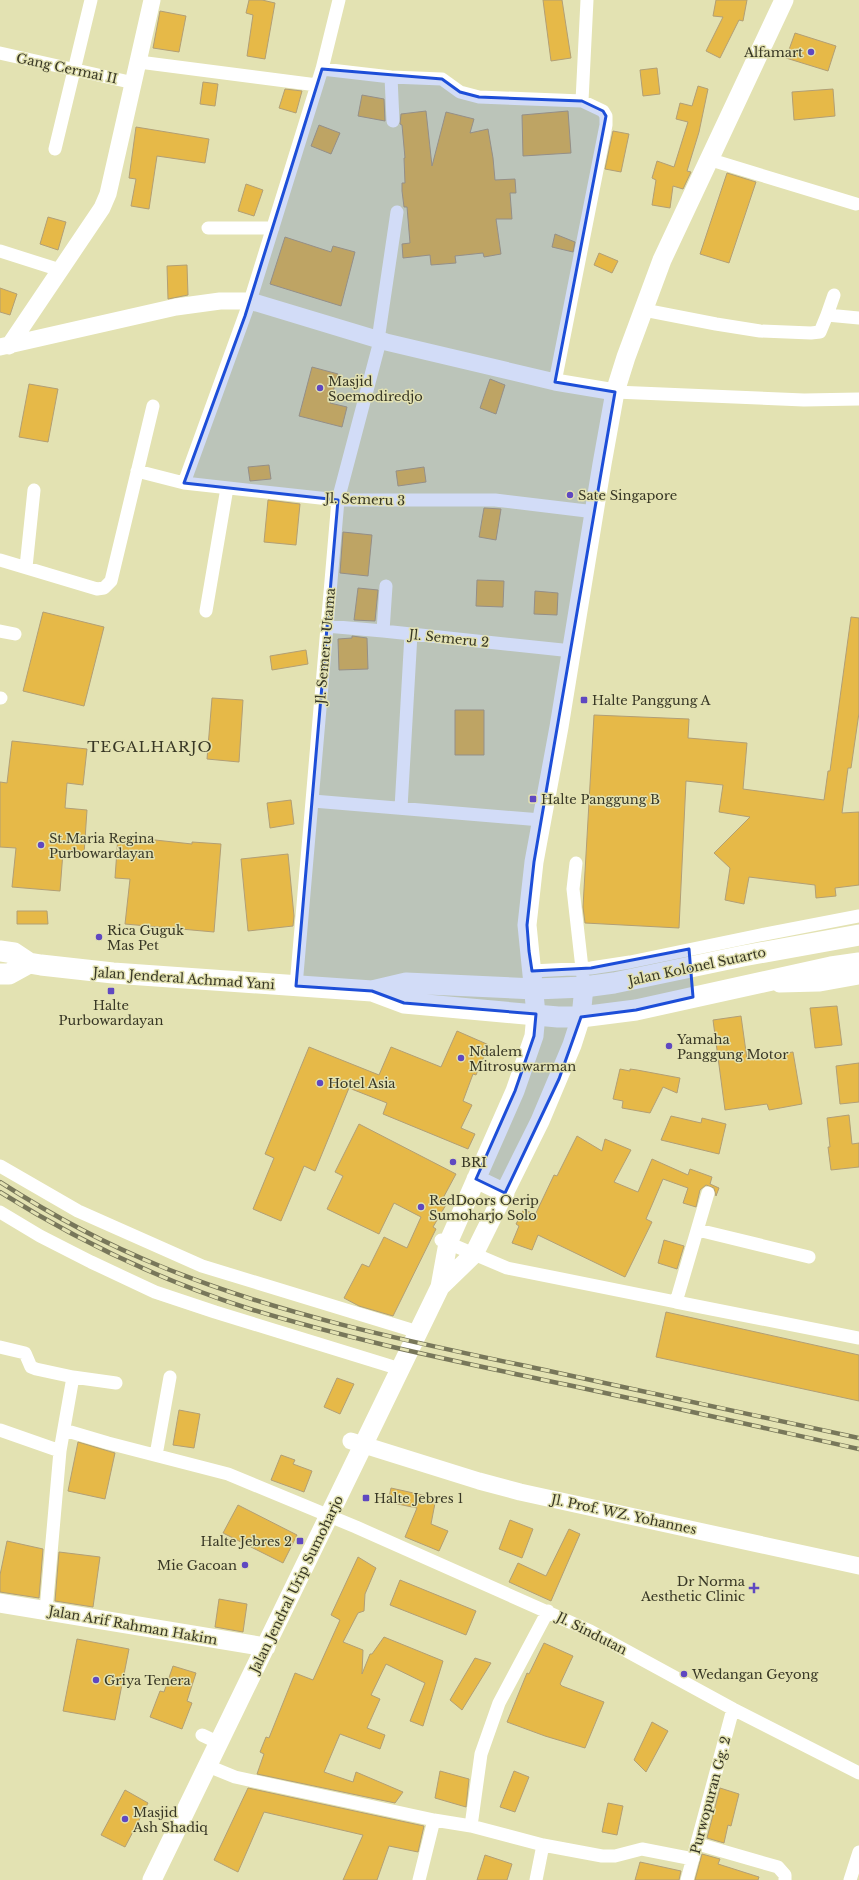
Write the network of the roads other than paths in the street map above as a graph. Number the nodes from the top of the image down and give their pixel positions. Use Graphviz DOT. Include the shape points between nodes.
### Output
graph roads {
  1 [pos="91,0"];
  2 [pos="152,0"];
  3 [pos="339,0"];
  4 [pos="587,0"];
  5 [pos="784,0"];
  6 [pos="0,53"];
  7 [pos="139,62"];
  8 [pos="75,70"];
  9 [pos="322,70"];
  10 [pos="391,77"];
  11 [pos="134,83"];
  12 [pos="317,85"];
  13 [pos="582,101"];
  14 [pos="393,120"];
  15 [pos="55,149"];
  16 [pos="708,159"];
  17 [pos="856,204"];
  18 [pos="397,212"];
  19 [pos="208,228"];
  20 [pos="273,228"];
  21 [pos="0,251"];
  22 [pos="60,270"];
  23 [pos="834,295"];
  24 [pos="250,301"];
  25 [pos="644,310"];
  26 [pos="827,315"];
  27 [pos="859,318"];
  28 [pos="379,340"];
  29 [pos="4,346"];
  30 [pos="555,382"];
  31 [pos="615,392"];
  32 [pos="859,399"];
  33 [pos="153,406"];
  34 [pos="137,471"];
  35 [pos="184,482"];
  36 [pos="226,488"];
  37 [pos="34,490"];
  38 [pos="338,500"];
  39 [pos="595,512"];
  40 [pos="0,560"];
  41 [pos="26,567"];
  42 [pos="386,586"];
  43 [pos="206,611"];
  44 [pos="326,626"];
  45 [pos="0,630"];
  46 [pos="383,631"];
  47 [pos="15,634"];
  48 [pos="411,634"];
  49 [pos="572,651"];
  50 [pos="313,801"];
  51 [pos="401,808"];
  52 [pos="541,820"];
  53 [pos="576,863"];
  54 [pos="859,916"];
  55 [pos="859,935"];
  56 [pos="0,952"];
  57 [pos="688,958"];
  58 [pos="29,963"];
  59 [pos="859,963"];
  60 [pos="0,975"];
  61 [pos="583,978"];
  62 [pos="859,978"];
  63 [pos="533,980"];
  64 [pos="296,986"];
  65 [pos="739,987"];
  66 [pos="372,991"];
  67 [pos="693,997"];
  68 [pos="536,1014"];
  69 [pos="581,1017"];
  70 [pos="0,1166"];
  71 [pos="476,1179"];
  72 [pos="505,1193"];
  73 [pos="708,1193"];
  74 [pos="0,1212"];
  75 [pos="698,1230"];
  76 [pos="444,1241"];
  77 [pos="474,1254"];
  78 [pos="809,1257"];
  79 [pos="440,1287"];
  80 [pos="676,1302"];
  81 [pos="418,1332"];
  82 [pos="859,1338"];
  83 [pos="0,1347"];
  84 [pos="400,1369"];
  85 [pos="73,1377"];
  86 [pos="170,1377"];
  87 [pos="116,1383"];
  88 [pos="0,1430"];
  89 [pos="64,1430"];
  90 [pos="357,1442"];
  91 [pos="60,1451"];
  92 [pos="156,1455"];
  93 [pos="323,1513"];
  94 [pos="859,1566"];
  95 [pos="0,1603"];
  96 [pos="46,1610"];
  97 [pos="548,1611"];
  98 [pos="266,1647"];
  99 [pos="733,1709"];
  100 [pos="202,1735"];
  101 [pos="219,1743"];
  102 [pos="208,1766"];
  103 [pos="859,1773"];
  104 [pos="434,1820"];
  105 [pos="471,1826"];
  106 [pos="698,1844"];
  107 [pos="543,1845"];
  108 [pos="859,1852"];
  109 [pos="693,1859"];
  110 [pos="152,1880"];
  111 [pos="419,1880"];
  112 [pos="536,1880"];
  113 [pos="687,1880"];
  114 [pos="785,1880"];
  115 [pos="850,1880"];
  1 -- 8 [label="street"];
  2 -- 7 [label="street"];
  3 -- 9 [label="street"];
  4 -- 13 [label="street"];
  5 -- 16 [label="main road, Jalan Jendral Urip Sumoharjo"];
  6 -- 8 [label="street, Gang Cermai II"];
  7 -- 11 [label="street"];
  7 -- 12 [label="street"];
  8 -- 11 [label="street, Gang Cermai II"];
  8 -- 15 [label="street"];
  9 -- 10 [label="street"];
  9 -- 12 [label="street"];
  10 -- 13 [label="street" via="442,79 460,92 484,98"];
  10 -- 14 [label="street"];
  11 -- 22 [label="street" via="108,194 102,208"];
  12 -- 20 [label="street"];
  13 -- 30 [label="street" via="603,111 606,125"];
  16 -- 17 [label="street"];
  16 -- 25 [label="main road, Jalan Jendral Urip Sumoharjo" via="662,260"];
  18 -- 28 [label="street, Jl. Semeru Utama"];
  19 -- 20 [label="street"];
  20 -- 24 [label="street"];
  21 -- 22 [label="street"];
  22 -- 29 [label="street"];
  23 -- 26 [label="street"];
  24 -- 28 [label="street"];
  24 -- 29 [label="street" via="220,301 176,306"];
  24 -- 35 [label="street"];
  25 -- 26 [label="street" via="744,329 791,332 820,332"];
  25 -- 31 [label="main road, Jalan Jendral Urip Sumoharjo"];
  26 -- 27 [label="street"];
  28 -- 30 [label="street"];
  28 -- 38 [label="street, Jl. Semeru Utama"];
  30 -- 31 [label="street"];
  31 -- 32 [label="street" via="804,400"];
  31 -- 39 [label="main road, Jalan Jendral Urip Sumoharjo"];
  33 -- 34 [label="street"];
  34 -- 35 [label="street, Jl. Semeru 3"];
  34 -- 41 [label="street" via="108,585 97,589"];
  35 -- 36 [label="street, Jl. Semeru 3"];
  36 -- 38 [label="street, Jl. Semeru 3"];
  36 -- 43 [label="street"];
  37 -- 41 [label="street"];
  38 -- 39 [label="street, Jl. Semeru 3" via="495,500"];
  38 -- 44 [label="street, Jl. Semeru Utama"];
  39 -- 49 [label="main road, Jalan Jendral Urip Sumoharjo"];
  40 -- 41 [label="street"];
  42 -- 46 [label="street"];
  44 -- 46 [label="street, Jl. Semeru 2"];
  44 -- 50 [label="street, Jl. Semeru Utama"];
  45 -- 47 [label="street"];
  46 -- 48 [label="street, Jl. Semeru 2"];
  48 -- 49 [label="street, Jl. Semeru 2"];
  48 -- 51 [label="street"];
  49 -- 52 [label="main road, Jalan Jendral Urip Sumoharjo"];
  50 -- 51 [label="street"];
  50 -- 64 [label="street, Jl. Semeru Utama"];
  51 -- 52 [label="street"];
  52 -- 63 [label="main road, Jalan Jendral Urip Sumoharjo" via="527,925"];
  53 -- 61 [label="street" via="573,889"];
  54 -- 57 [label="street"];
  55 -- 57 [label="main road, Jalan Kolonel Sutarto"];
  56 -- 58 [label="main road, Jalan Jenderal Achmad Yani" via="14,953"];
  57 -- 61 [label="main road, Jalan Kolonel Sutarto" via="614,983"];
  57 -- 67 [label="main road"];
  58 -- 60 [label="main road" via="9,974"];
  58 -- 64 [label="main road, Jalan Jenderal Achmad Yani" via="113,973"];
  59 -- 65 [label="main road"];
  61 -- 63 [label="main road, Jalan Kolonel Sutarto"];
  61 -- 69 [label="main road, Jalan Jendral Urip Sumoharjo"];
  62 -- 65 [label="street" via="819,985"];
  63 -- 66 [label="main road, Jalan Jenderal Achmad Yani" via="406,983"];
  63 -- 68 [label="main road, Jalan Jendral Urip Sumoharjo"];
  64 -- 66 [label="main road, Jalan Jenderal Achmad Yani"];
  65 -- 67 [label="main road"];
  66 -- 68 [label="main road, Jalan Jenderal Achmad Yani" via="404,1003"];
  67 -- 69 [label="main road" via="636,1010"];
  68 -- 69 [label="main road"];
  68 -- 71 [label="main road, Jalan Jendral Urip Sumoharjo" via="534,1036 515,1091"];
  69 -- 72 [label="main road, Jalan Jendral Urip Sumoharjo" via="559,1079"];
  70 -- 81 [label="street" via="78,1212 202,1266"];
  71 -- 72 [label="main road"];
  71 -- 76 [label="main road, Jalan Jendral Urip Sumoharjo"];
  72 -- 77 [label="main road, Jalan Jendral Urip Sumoharjo"];
  73 -- 75 [label="street"];
  74 -- 84 [label="street" via="40,1236 155,1292"];
  75 -- 78 [label="street"];
  75 -- 80 [label="street"];
  76 -- 77 [label="street"];
  76 -- 79 [label="main road, Jalan Jendral Urip Sumoharjo"];
  77 -- 79 [label="main road, Jalan Jendral Urip Sumoharjo"];
  77 -- 80 [label="street" via="507,1268"];
  79 -- 81 [label="main road, Jalan Jendral Urip Sumoharjo"];
  80 -- 82 [label="street"];
  81 -- 84 [label="main road, Jalan Jendral Urip Sumoharjo"];
  83 -- 85 [label="street" via="25,1353 33,1368"];
  84 -- 90 [label="main road, Jalan Jendral Urip Sumoharjo"];
  85 -- 87 [label="street"];
  85 -- 89 [label="street"];
  86 -- 92 [label="street"];
  88 -- 91 [label="street"];
  89 -- 91 [label="street"];
  89 -- 92 [label="street, Jl. Sindutan"];
  90 -- 93 [label="main road, Jalan Jendral Urip Sumoharjo"];
  90 -- 94 [label="street, Jl. Prof. WZ. Yohannes" via="520,1492"];
  91 -- 96 [label="street"];
  92 -- 93 [label="street, Jl. Sindutan" via="228,1474"];
  93 -- 97 [label="street, Jl. Sindutan"];
  93 -- 98 [label="main road, Jalan Jendral Urip Sumoharjo"];
  95 -- 96 [label="main road, Jalan Arif Rahman Hakim"];
  96 -- 98 [label="main road, Jalan Arif Rahman Hakim"];
  97 -- 99 [label="street, Jl. Sindutan"];
  97 -- 105 [label="street" via="499,1703 481,1754"];
  98 -- 101 [label="main road, Jalan Jendral Urip Sumoharjo"];
  99 -- 103 [label="street, Jl. Sindutan"];
  99 -- 106 [label="street, Purwopuran Gg. 2"];
  100 -- 101 [label="street"];
  101 -- 102 [label="main road, Jalan Jendral Urip Sumoharjo"];
  102 -- 104 [label="street" via="235,1777"];
  102 -- 110 [label="main road, Jalan Jendral Urip Sumoharjo"];
  104 -- 105 [label="street"];
  104 -- 111 [label="street"];
  105 -- 107 [label="street"];
  106 -- 109 [label="street, Purwopuran Gg. 2"];
  106 -- 114 [label="street" via="778,1868 785,1875"];
  107 -- 109 [label="street" via="602,1856 615,1856 642,1849"];
  107 -- 112 [label="street"];
  108 -- 115 [label="street"];
  109 -- 113 [label="street, Purwopuran Gg. 2"];
}
